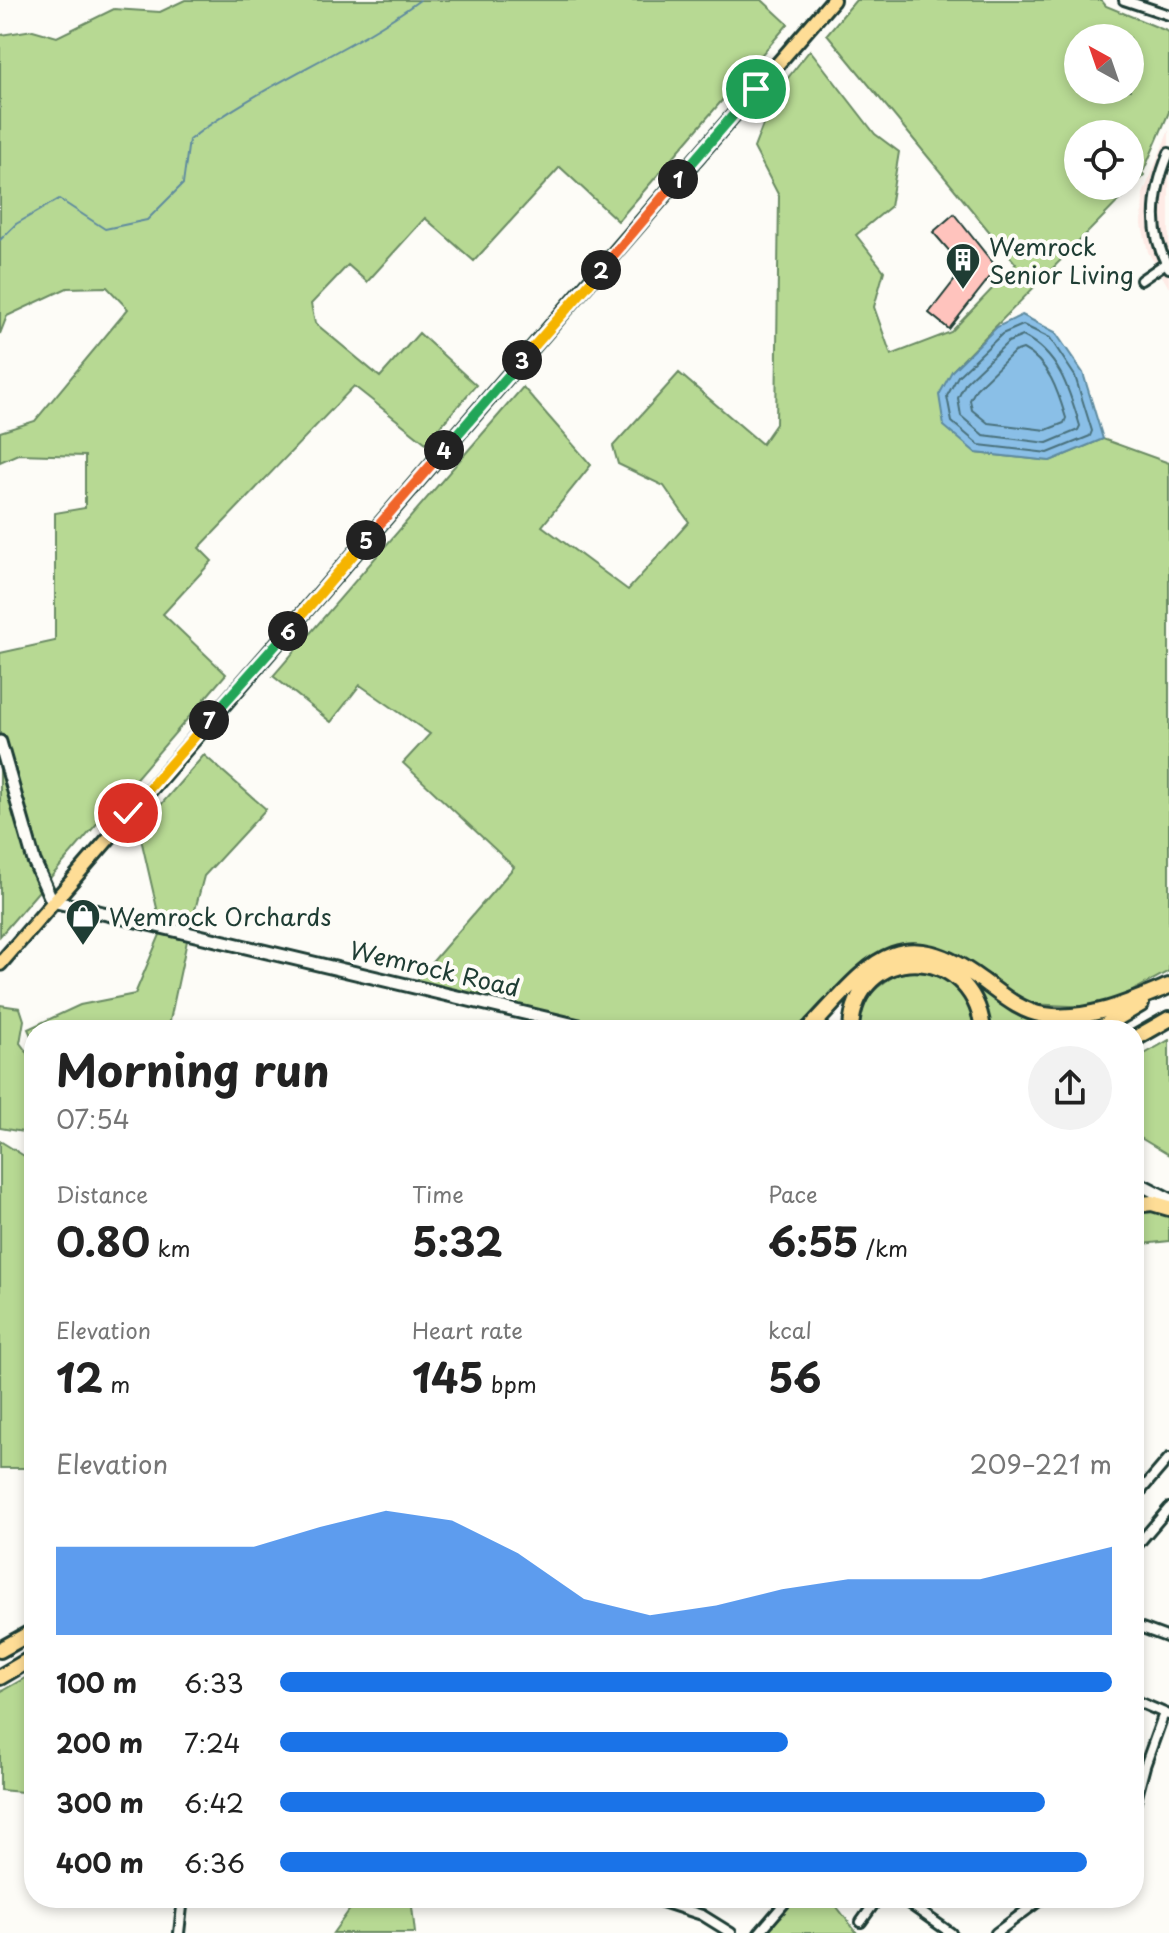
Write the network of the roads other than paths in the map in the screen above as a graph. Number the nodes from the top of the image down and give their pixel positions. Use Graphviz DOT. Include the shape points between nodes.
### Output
graph roads {
  1 [pos="833,0"];
  2 [pos="1124,0"];
  3 [pos="1169,15"];
  4 [pos="1169,153"];
  5 [pos="1168,266"];
  6 [pos="1141,280"];
  7 [pos="0,742"];
  8 [pos="52,901"];
  9 [pos="0,964"];
  10 [pos="1169,987"];
  11 [pos="554,1020"];
  12 [pos="818,1020"];
  13 [pos="853,1020"];
  14 [pos="981,1020"];
  15 [pos="1114,1020"];
  16 [pos="1166,1021"];
  17 [pos="1144,1034"];
  18 [pos="1144,1186"];
  19 [pos="1169,1199"];
  20 [pos="1144,1204"];
  21 [pos="1169,1208"];
  22 [pos="1169,1458"];
  23 [pos="1144,1487"];
  24 [pos="1169,1508"];
  25 [pos="1144,1537"];
  26 [pos="1144,1629"];
  27 [pos="24,1637"];
  28 [pos="1169,1638"];
  29 [pos="0,1650"];
  30 [pos="24,1663"];
  31 [pos="0,1677"];
  32 [pos="1144,1704"];
  33 [pos="1166,1714"];
  34 [pos="1145,1766"];
  35 [pos="1144,1771"];
  36 [pos="182,1908"];
  37 [pos="681,1908"];
  38 [pos="780,1908"];
  39 [pos="871,1908"];
  40 [pos="914,1908"];
  41 [pos="1028,1908"];
  42 [pos="929,1919"];
  43 [pos="861,1922"];
  44 [pos="179,1933"];
  45 [pos="731,1933"];
  46 [pos="759,1933"];
  47 [pos="934,1933"];
  48 [pos="951,1933"];
  49 [pos="996,1933"];
  1 -- 8 [label="main road"];
  2 -- 3 [label="street"];
  4 -- 5 [label="street" via="1154,205 1157,237"];
  5 -- 6 [label="street"];
  7 -- 8 [label="street" via="34,861"];
  8 -- 9 [label="main road"];
  8 -- 11 [label="street, Wemrock Road"];
  10 -- 12 [label="highway" via="1103,1011 1048,1016 1017,1005 948,957 912,951 887,957 865,971"];
  10 -- 15 [label="highway"];
  13 -- 14 [label="highway" via="868,985 892,968 918,963 947,970 963,982"];
  16 -- 17 [label="highway"];
  18 -- 19 [label="street"];
  20 -- 21 [label="highway"];
  22 -- 23 [label="street"];
  24 -- 25 [label="street"];
  26 -- 28 [label="street"];
  27 -- 29 [label="highway"];
  30 -- 31 [label="highway"];
  32 -- 33 [label="street"];
  33 -- 34 [label="street"];
  34 -- 35 [label="street"];
  36 -- 44 [label="street"];
  37 -- 45 [label="street"];
  38 -- 46 [label="street"];
  39 -- 43 [label="street"];
  40 -- 42 [label="street"];
  41 -- 49 [label="street"];
  42 -- 47 [label="street"];
  42 -- 48 [label="street"];
}
